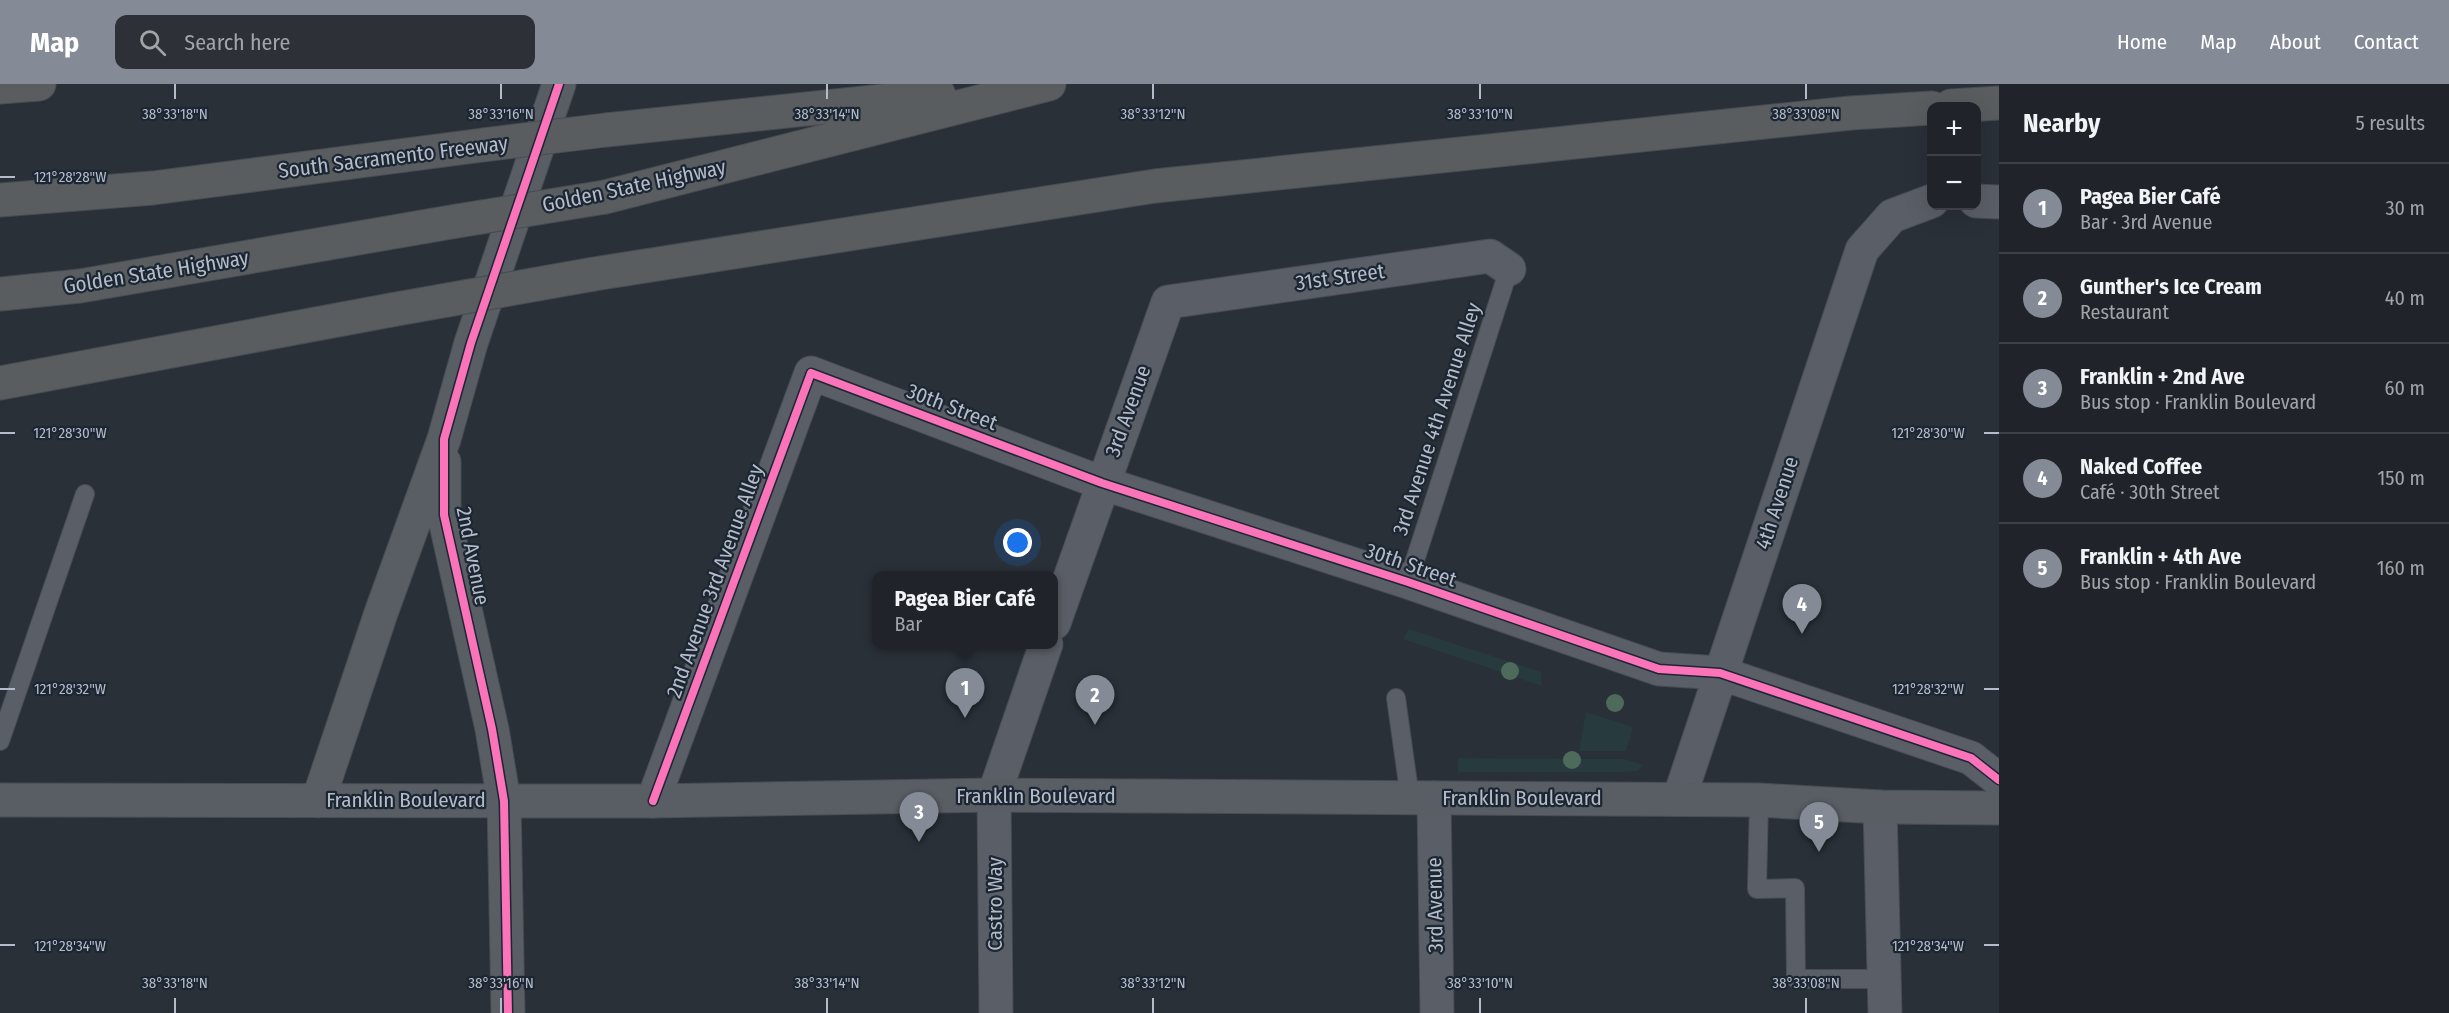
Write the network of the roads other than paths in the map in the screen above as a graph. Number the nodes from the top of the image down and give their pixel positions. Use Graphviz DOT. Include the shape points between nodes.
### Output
graph roads {
  1 [pos="39,84"];
  2 [pos="559,84"];
  3 [pos="1037,84"];
  4 [pos="1049,84"];
  5 [pos="0,87"];
  6 [pos="1999,103"];
  7 [pos="1981,104"];
  8 [pos="1927,108"];
  9 [pos="0,200"];
  10 [pos="1981,201"];
  11 [pos="1999,202"];
  12 [pos="1927,203"];
  13 [pos="1509,269"];
  14 [pos="0,294"];
  15 [pos="1168,302"];
  16 [pos="811,373"];
  17 [pos="0,383"];
  18 [pos="444,439"];
  19 [pos="1102,483"];
  20 [pos="85,494"];
  21 [pos="1408,582"];
  22 [pos="1058,609"];
  23 [pos="1045,649"];
  24 [pos="1720,673"];
  25 [pos="1396,698"];
  26 [pos="0,741"];
  27 [pos="1999,780"];
  28 [pos="994,795"];
  29 [pos="1422,798"];
  30 [pos="1679,799"];
  31 [pos="0,800"];
  32 [pos="1759,800"];
  33 [pos="318,801"];
  34 [pos="504,801"];
  35 [pos="653,801"];
  36 [pos="1880,807"];
  37 [pos="1999,808"];
  38 [pos="1884,979"];
  39 [pos="508,1013"];
  40 [pos="996,1013"];
  41 [pos="1437,1013"];
  42 [pos="1885,1013"];
  1 -- 5 [label="highway"];
  2 -- 18 [label="main road, 2nd Avenue" via="471,343"];
  3 -- 9 [label="highway, South Sacramento Freeway, bridge" via="606,130 153,188"];
  4 -- 14 [label="highway, Golden State Highway, bridge" via="605,196 80,286"];
  6 -- 7 [label="highway"];
  8 -- 17 [label="highway, bridge" via="1839,114 1155,186 594,274"];
  10 -- 11 [label="street"];
  12 -- 24 [label="street, 4th Avenue" via="1892,216 1862,250"];
  13 -- 15 [label="street, 31st Street" via="1490,256"];
  13 -- 21 [label="lane, 3rd Avenue 4th Avenue Alley"];
  15 -- 19 [label="street, 3rd Avenue"];
  16 -- 19 [label="street, 30th Street"];
  16 -- 35 [label="street, 2nd Avenue 3rd Avenue Alley"];
  18 -- 33 [label="main road, 2nd Avenue"];
  18 -- 34 [label="main road, 2nd Avenue" via="444,515 492,729"];
  19 -- 21 [label="street, 30th Street"];
  19 -- 22 [label="street, 3rd Avenue"];
  20 -- 26 [label="lane"];
  21 -- 24 [label="street, 30th Street" via="1659,669"];
  23 -- 28 [label="street"];
  24 -- 27 [label="street, 30th Street" via="1971,758"];
  24 -- 30 [label="street, 4th Avenue"];
  25 -- 29 [label="lane"];
  28 -- 29 [label="main road, Franklin Boulevard"];
  28 -- 35 [label="main road, Franklin Boulevard"];
  28 -- 40 [label="street, Castro Way"];
  29 -- 30 [label="main road, Franklin Boulevard"];
  29 -- 41 [label="street, 3rd Avenue"];
  30 -- 32 [label="main road, Franklin Boulevard"];
  31 -- 33 [label="main road, Franklin Boulevard"];
  32 -- 36 [label="main road, Franklin Boulevard"];
  32 -- 38 [label="lane" via="1757,889 1795,888 1796,979"];
  33 -- 34 [label="main road, Franklin Boulevard"];
  34 -- 35 [label="main road, Franklin Boulevard"];
  34 -- 39 [label="main road, 2nd Avenue"];
  36 -- 37 [label="main road, Franklin Boulevard"];
  36 -- 38 [label="street"];
  38 -- 42 [label="street"];
}
